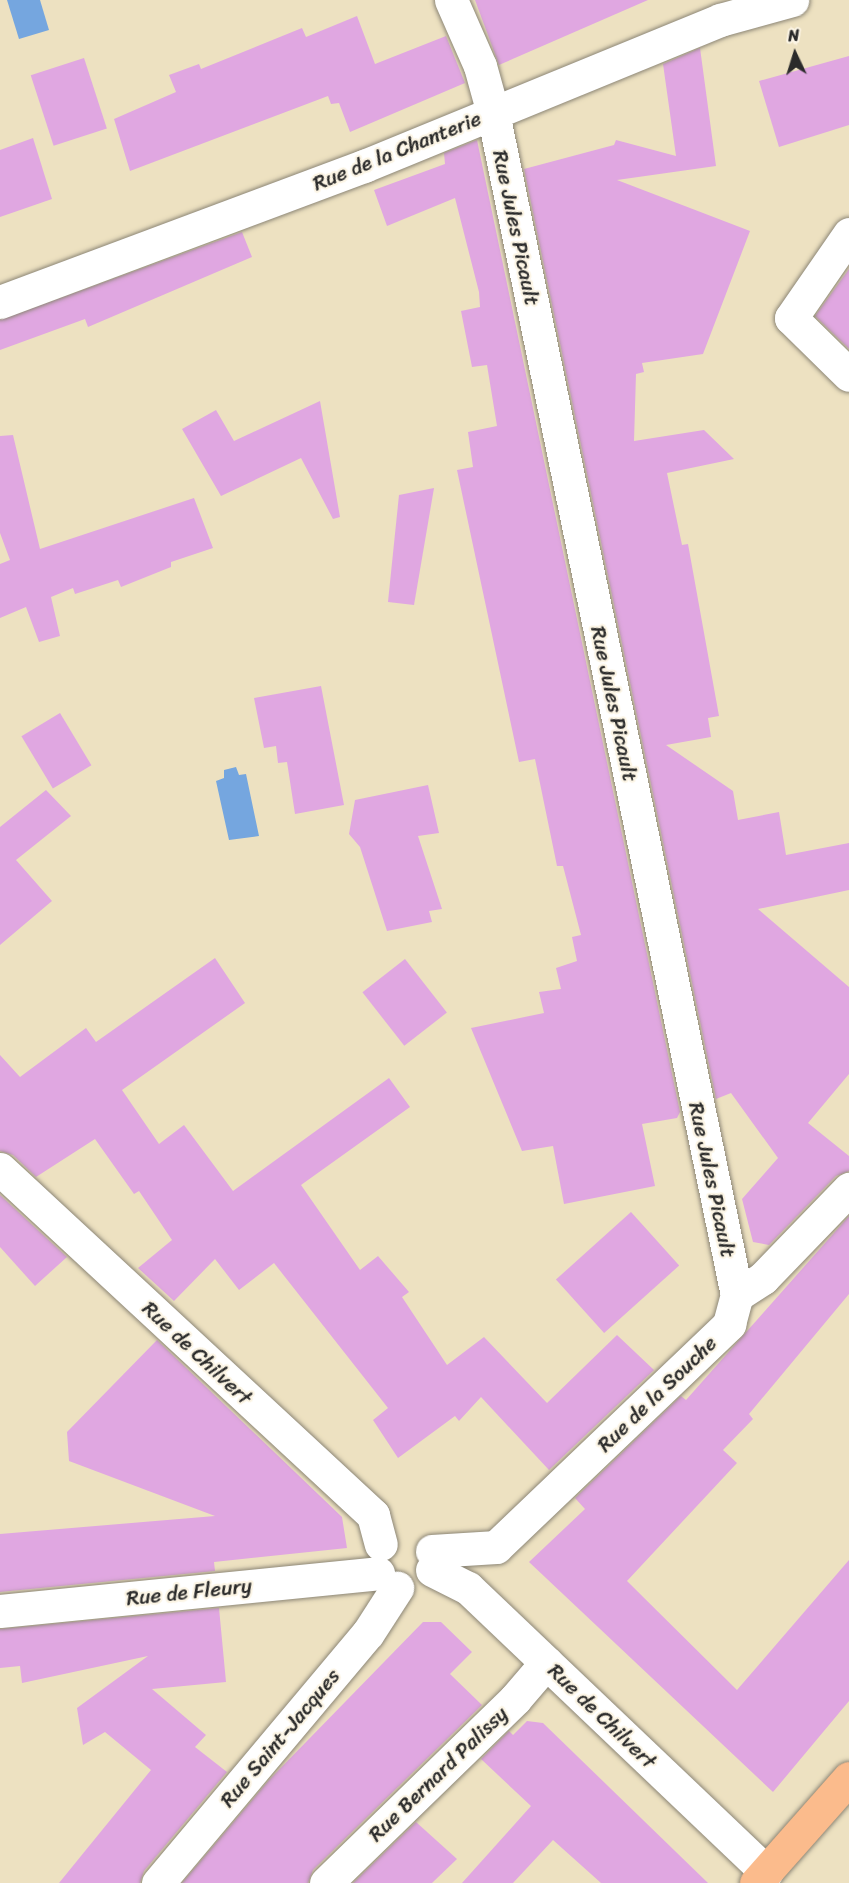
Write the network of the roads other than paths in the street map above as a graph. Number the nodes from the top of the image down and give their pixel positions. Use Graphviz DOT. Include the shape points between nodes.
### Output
graph roads {
  1 [pos="452,0"];
  2 [pos="792,0"];
  3 [pos="493,113"];
  4 [pos="849,234"];
  5 [pos="0,302"];
  6 [pos="849,375"];
  7 [pos="0,1169"];
  8 [pos="849,1189"];
  9 [pos="737,1295"];
  10 [pos="432,1560"];
  11 [pos="385,1568"];
  12 [pos="0,1611"];
  13 [pos="546,1663"];
  14 [pos="849,1778"];
  15 [pos="761,1878"];
  16 [pos="158,1883"];
  17 [pos="326,1883"];
  1 -- 3 [label="street, Rue Jules Picault" via="480,66"];
  2 -- 3 [label="street, Rue de la Chanterie" via="720,20"];
  3 -- 5 [label="street, Rue de la Chanterie"];
  3 -- 9 [label="street, Rue Jules Picault"];
  4 -- 6 [label="street" via="791,318"];
  7 -- 11 [label="street, Rue de Chilvert" via="373,1515"];
  8 -- 9 [label="street" via="763,1278"];
  9 -- 10 [label="street, Rue de la Souche" via="729,1324 496,1547"];
  10 -- 11 [label="street" via="422,1584"];
  10 -- 11 [label="street, Rue de Chilvert" via="421,1537 395,1532"];
  10 -- 13 [label="street, Rue de Chilvert" via="468,1588"];
  11 -- 12 [label="street, Rue de Fleury"];
  11 -- 16 [label="street, Rue Saint-Jacques" via="368,1633"];
  13 -- 15 [label="street, Rue de Chilvert"];
  13 -- 17 [label="street, Rue Bernard Palissy" via="515,1699"];
  14 -- 15 [label="main road"];
}
